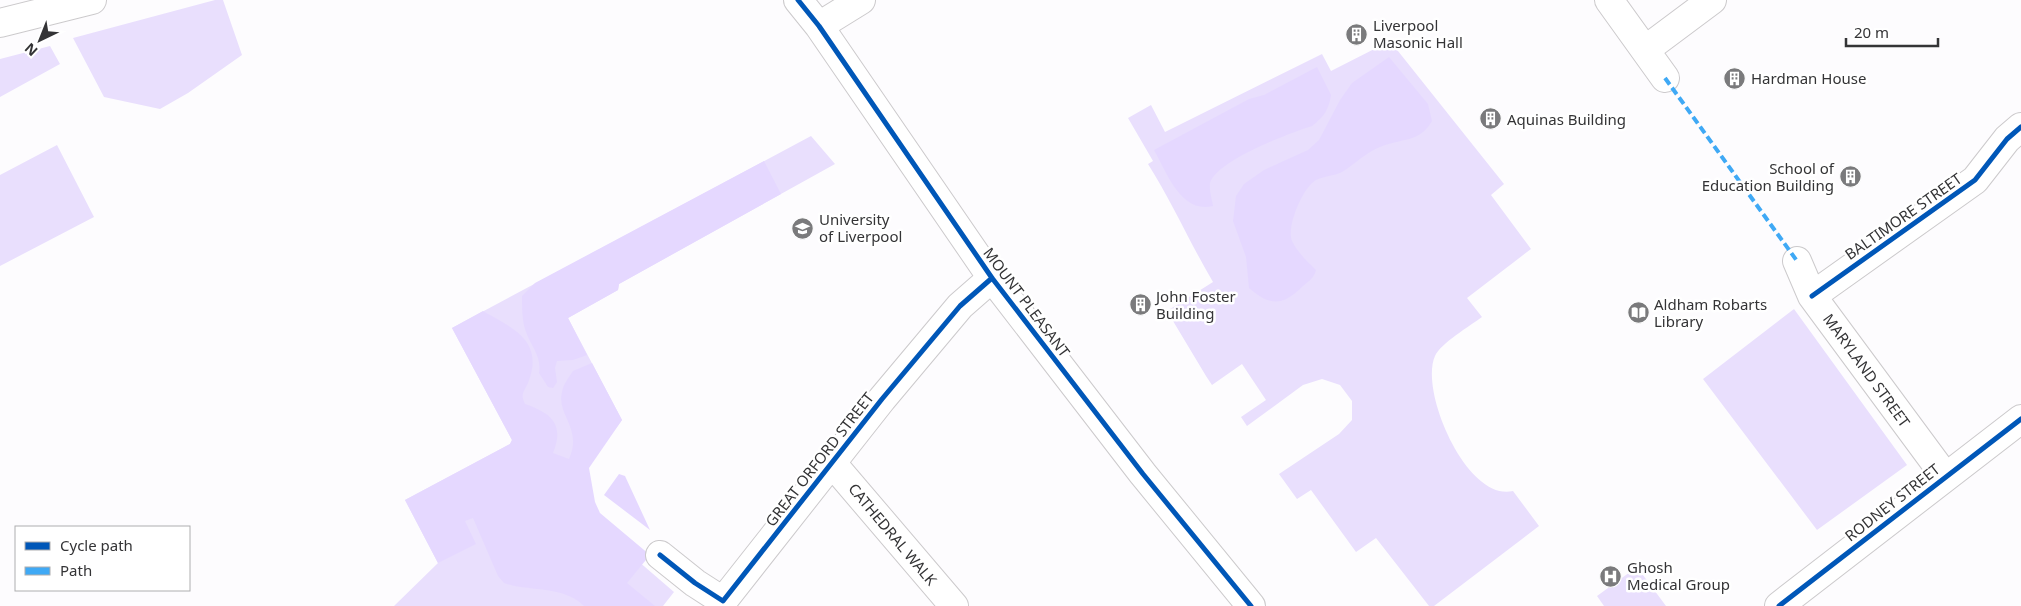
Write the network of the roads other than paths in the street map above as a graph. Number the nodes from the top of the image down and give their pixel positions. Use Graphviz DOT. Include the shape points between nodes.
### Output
graph roads {
  1 [pos="92,0"];
  2 [pos="798,0"];
  3 [pos="861,0"];
  4 [pos="1609,0"];
  5 [pos="1712,0"];
  6 [pos="0,23"];
  7 [pos="819,26"];
  8 [pos="1645,50"];
  9 [pos="1665,78"];
  10 [pos="2021,127"];
  11 [pos="1798,261"];
  12 [pos="992,278"];
  13 [pos="1812,296"];
  14 [pos="2021,419"];
  15 [pos="832,463"];
  16 [pos="1945,476"];
  17 [pos="660,555"];
  18 [pos="726,604"];
  19 [pos="954,606"];
  20 [pos="1252,606"];
  21 [pos="1779,606"];
  1 -- 6 [label="street"];
  2 -- 7 [label="street, MOUNT PLEASANT"];
  3 -- 7 [label="street"];
  4 -- 8 [label="street"];
  5 -- 8 [label="street"];
  7 -- 12 [label="street, MOUNT PLEASANT"];
  8 -- 9 [label="street"];
  10 -- 13 [label="street, BALTIMORE STREET" via="2007,139 1975,180"];
  11 -- 13 [label="street, MARYLAND STREET"];
  12 -- 15 [label="street, GREAT ORFORD STREET" via="960,306"];
  12 -- 20 [label="street, MOUNT PLEASANT" via="1143,474"];
  13 -- 16 [label="street, MARYLAND STREET"];
  14 -- 16 [label="street, RODNEY STREET"];
  15 -- 18 [label="street, GREAT ORFORD STREET"];
  15 -- 19 [label="street, CATHEDRAL WALK"];
  16 -- 21 [label="street, RODNEY STREET"];
  17 -- 18 [label="street, GREAT ORFORD STREET"];
}
